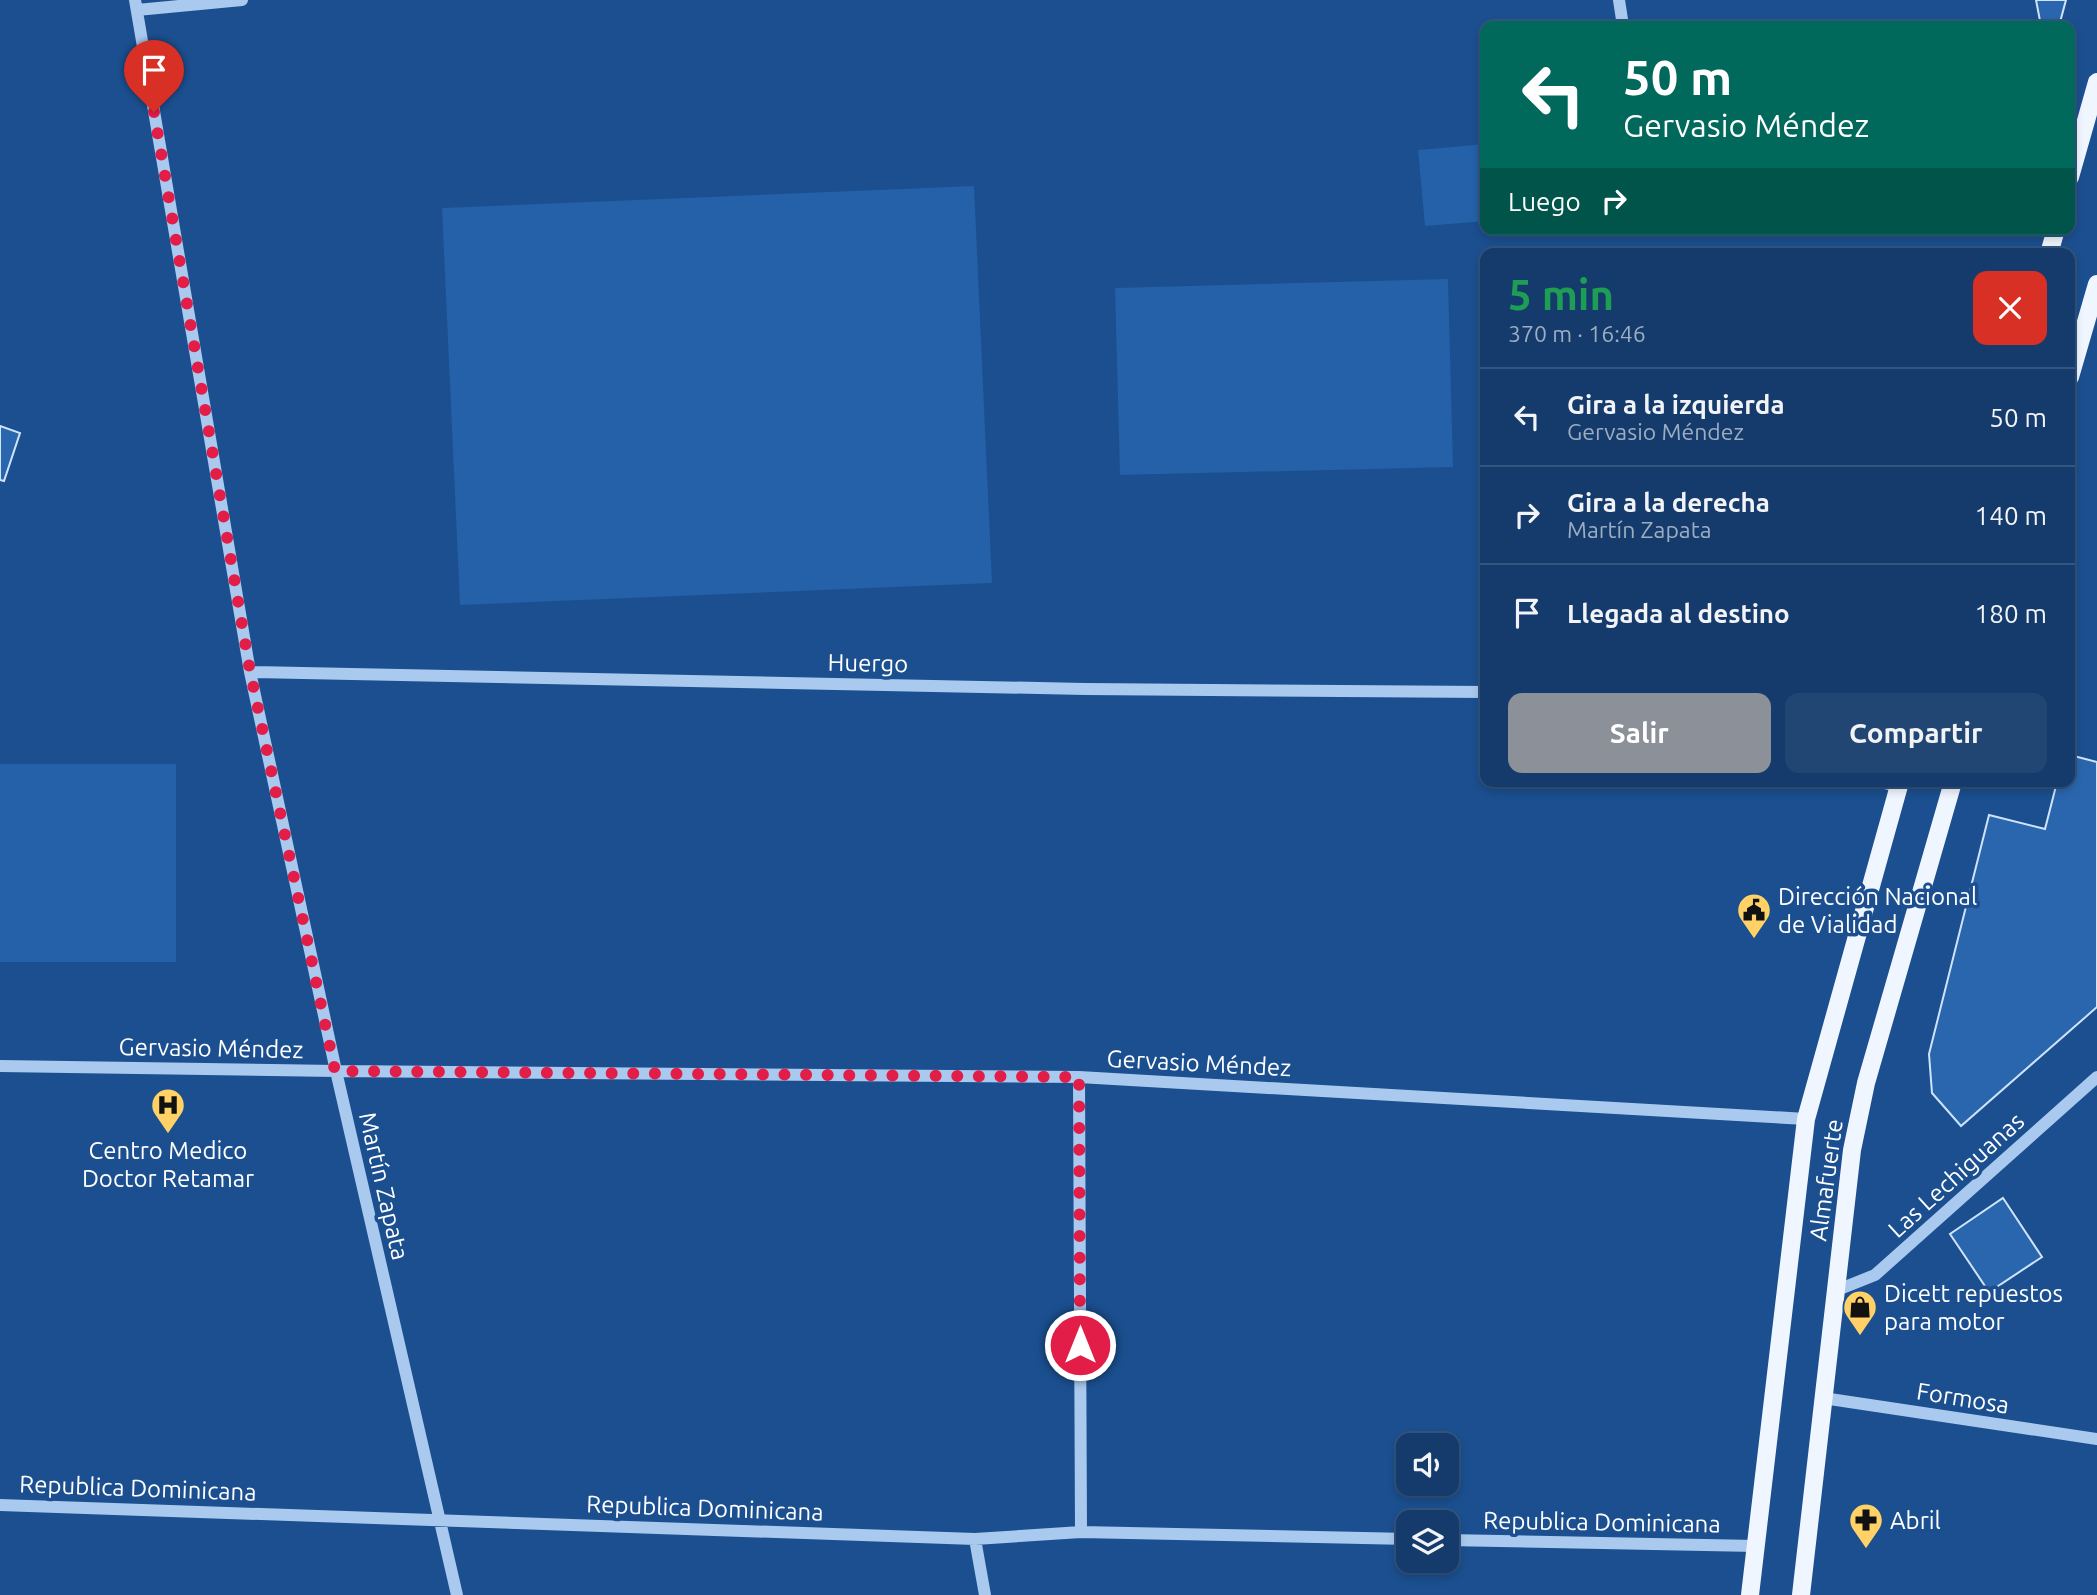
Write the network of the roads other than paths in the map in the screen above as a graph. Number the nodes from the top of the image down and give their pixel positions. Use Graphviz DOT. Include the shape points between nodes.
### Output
graph roads {
  1 [pos="242,0"];
  2 [pos="1619,0"];
  3 [pos="136,5"];
  4 [pos="1622,21"];
  5 [pos="2097,82"];
  6 [pos="2075,159"];
  7 [pos="2097,284"];
  8 [pos="2075,360"];
  9 [pos="250,671"];
  10 [pos="1480,692"];
  11 [pos="1899,787"];
  12 [pos="1952,787"];
  13 [pos="0,1066"];
  14 [pos="335,1071"];
  15 [pos="1079,1077"];
  16 [pos="2097,1077"];
  17 [pos="1806,1119"];
  18 [pos="1835,1292"];
  19 [pos="1823,1398"];
  20 [pos="2097,1439"];
  21 [pos="0,1505"];
  22 [pos="440,1519"];
  23 [pos="1081,1532"];
  24 [pos="975,1539"];
  25 [pos="1396,1539"];
  26 [pos="1459,1540"];
  27 [pos="1756,1546"];
  28 [pos="457,1595"];
  29 [pos="985,1595"];
  30 [pos="1750,1595"];
  31 [pos="1801,1595"];
  1 -- 3 [label="street"];
  2 -- 4 [label="street"];
  3 -- 9 [label="street, Martín Zapata"];
  5 -- 6 [label="main road"];
  7 -- 8 [label="main road"];
  9 -- 10 [label="street, Huergo" via="1085,689"];
  9 -- 14 [label="street, Martín Zapata"];
  11 -- 17 [label="main road, Almafuerte"];
  12 -- 18 [label="main road, Almafuerte" via="1866,1083 1852,1150"];
  13 -- 14 [label="street, Gervasio Méndez"];
  14 -- 15 [label="street, Gervasio Méndez"];
  14 -- 22 [label="street, Martín Zapata"];
  15 -- 17 [label="street, Gervasio Méndez"];
  15 -- 23 [label="street"];
  16 -- 18 [label="street, Las Lechiguanas" via="1883,1269"];
  17 -- 27 [label="main road, Almafuerte"];
  18 -- 19 [label="main road, Almafuerte"];
  19 -- 20 [label="street, Formosa"];
  19 -- 31 [label="main road, Almafuerte"];
  21 -- 22 [label="street, Republica Dominicana"];
  22 -- 24 [label="street, Republica Dominicana"];
  22 -- 28 [label="street, Martín Zapata"];
  23 -- 24 [label="street, Republica Dominicana"];
  23 -- 25 [label="street, Republica Dominicana"];
  24 -- 29 [label="street"];
  26 -- 27 [label="street, Republica Dominicana"];
  27 -- 30 [label="main road, Almafuerte"];
}
